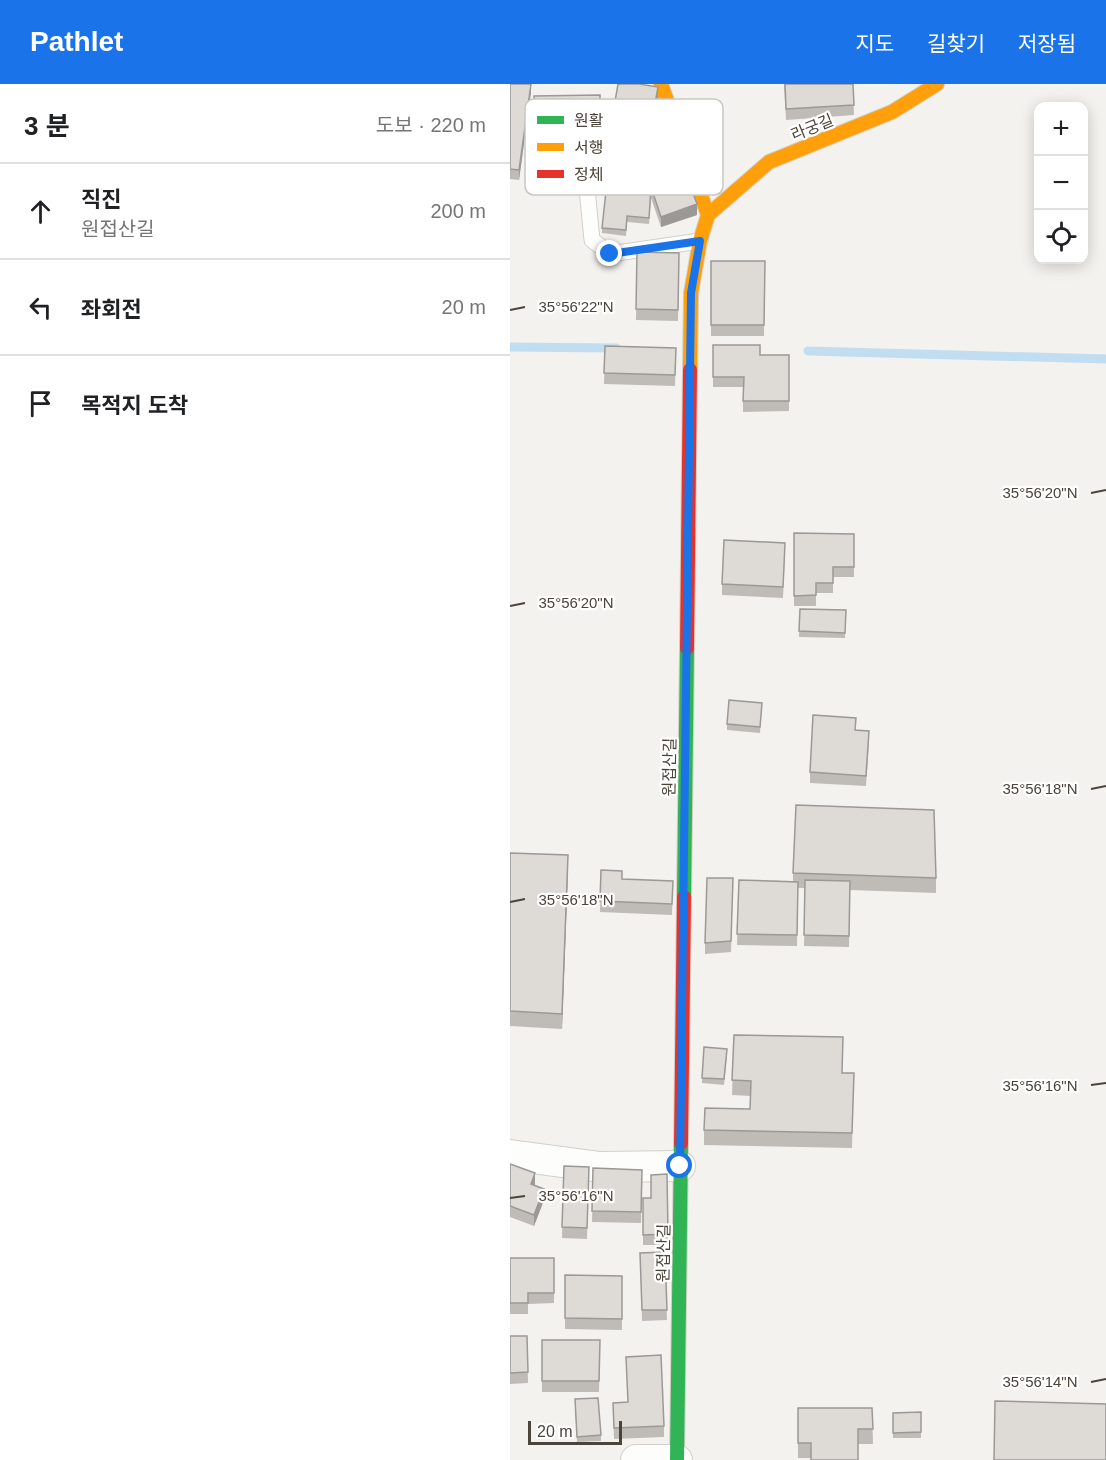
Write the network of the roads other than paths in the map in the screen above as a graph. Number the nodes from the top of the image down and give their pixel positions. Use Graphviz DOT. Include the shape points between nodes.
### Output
graph roads {
  1 [pos="661,84"];
  2 [pos="937,84"];
  3 [pos="666,99"];
  4 [pos="588,195"];
  5 [pos="701,195"];
  6 [pos="708,215"];
  7 [pos="700,241"];
  8 [pos="510,1155"];
  9 [pos="680,1166"];
  10 [pos="636,1460"];
  11 [pos="677,1460"];
  1 -- 3 [label="street"];
  2 -- 6 [label="street, 라궁길" via="892,112 769,162"];
  4 -- 7 [label="lane" via="592,240 610,254"];
  5 -- 6 [label="street"];
  6 -- 7 [label="street, 원접산길"];
  7 -- 9 [label="street, 원접산길" via="691,293"];
  8 -- 9 [label="street" via="600,1167"];
  9 -- 11 [label="street, 원접산길"];
  10 -- 11 [label="street"];
}
